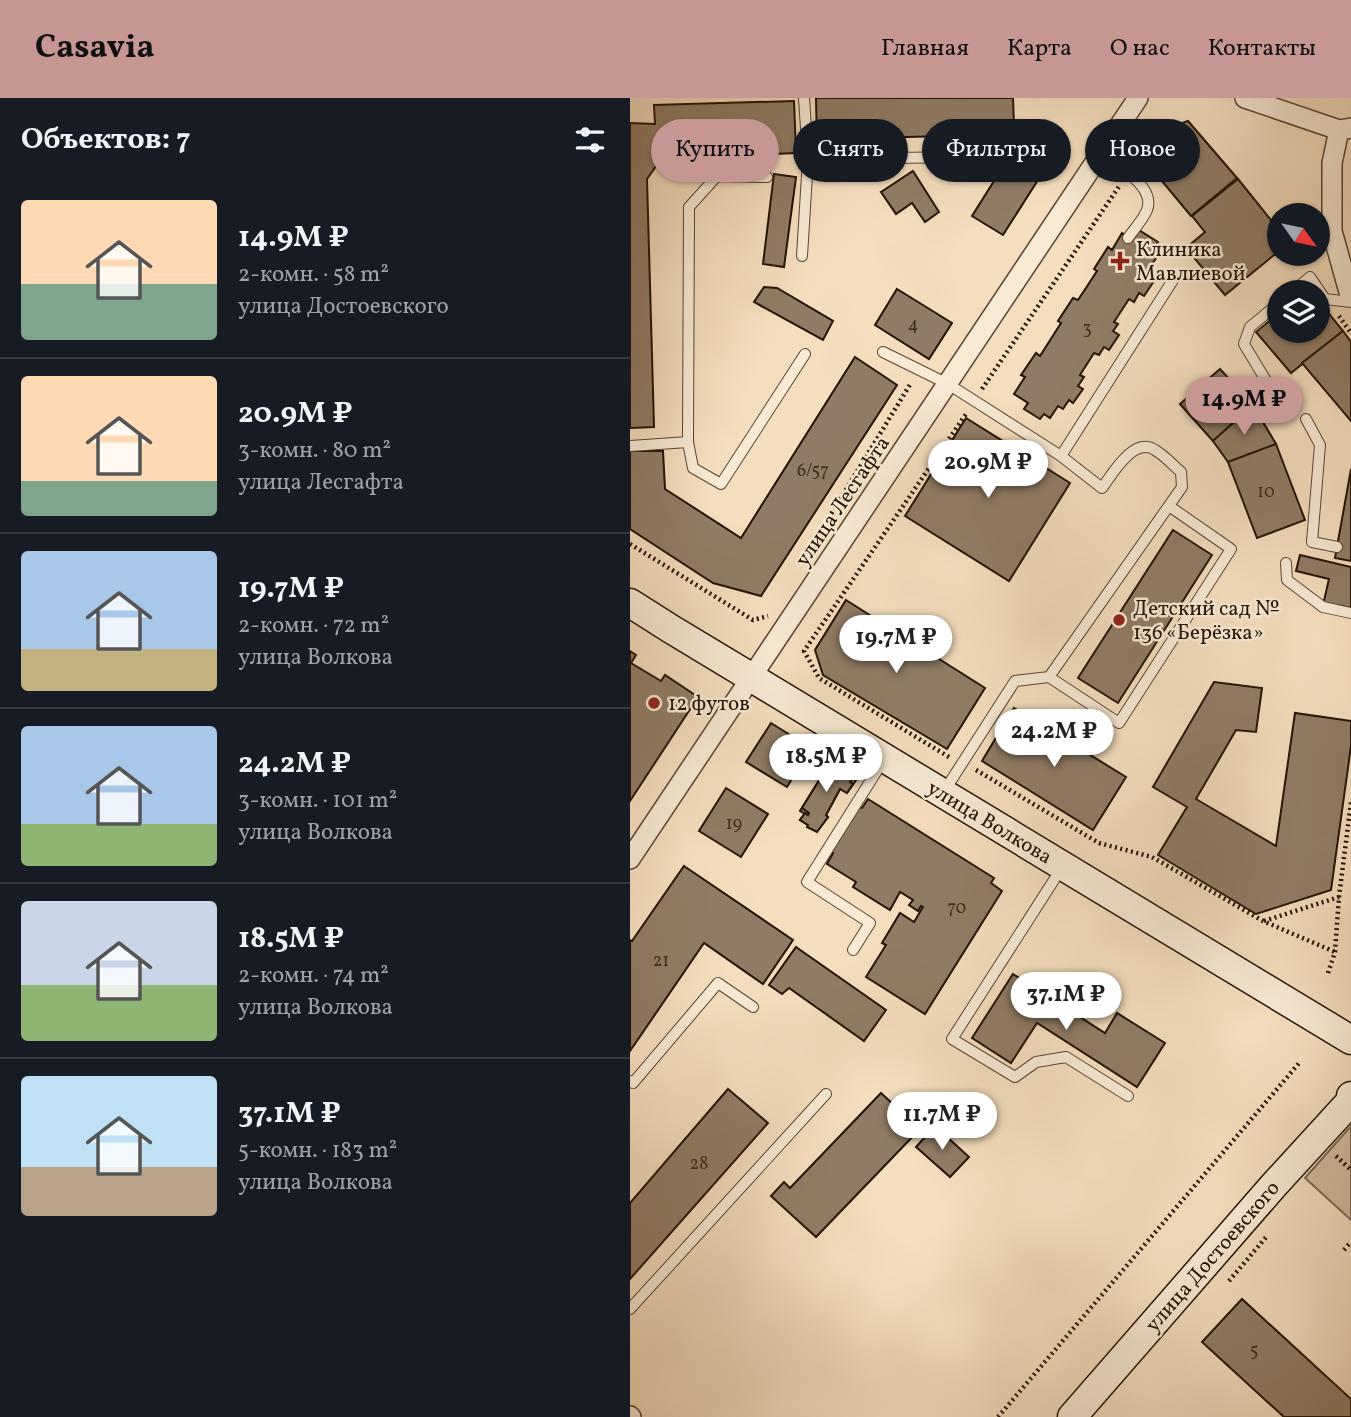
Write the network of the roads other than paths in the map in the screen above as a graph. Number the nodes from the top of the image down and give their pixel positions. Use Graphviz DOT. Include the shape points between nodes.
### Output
graph roads {
  1 [pos="804,98"];
  2 [pos="1138,98"];
  3 [pos="1245,98"];
  4 [pos="805,119"];
  5 [pos="1124,119"];
  6 [pos="1345,129"];
  7 [pos="1085,178"];
  8 [pos="712,182"];
  9 [pos="807,182"];
  10 [pos="1137,182"];
  11 [pos="1128,238"];
  12 [pos="802,256"];
  13 [pos="1173,280"];
  14 [pos="1351,296"];
  15 [pos="1330,300"];
  16 [pos="1351,302"];
  17 [pos="1267,313"];
  18 [pos="883,352"];
  19 [pos="805,354"];
  20 [pos="948,384"];
  21 [pos="1274,394"];
  22 [pos="1306,419"];
  23 [pos="688,442"];
  24 [pos="630,446"];
  25 [pos="1061,456"];
  26 [pos="1170,506"];
  27 [pos="1337,547"];
  28 [pos="1286,563"];
  29 [pos="630,603"];
  30 [pos="1351,613"];
  31 [pos="1049,677"];
  32 [pos="752,678"];
  33 [pos="885,758"];
  34 [pos="943,793"];
  35 [pos="631,854"];
  36 [pos="1063,866"];
  37 [pos="853,950"];
  38 [pos="753,1006"];
  39 [pos="1351,1040"];
  40 [pos="630,1081"];
  41 [pos="826,1094"];
  42 [pos="1128,1096"];
  43 [pos="1351,1096"];
  44 [pos="630,1309"];
  45 [pos="1072,1417"];
  1 -- 4 [label="lane"];
  2 -- 5 [label="street, улица Лесгафта"];
  3 -- 6 [label="street"];
  6 -- 14 [label="street" via="1332,163 1332,231"];
  7 -- 20 [label="street, улица Лесгафта"];
  8 -- 23 [label="lane" via="689,207"];
  9 -- 12 [label="lane"];
  10 -- 11 [label="lane" via="1149,202"];
  13 -- 25 [label="lane"];
  15 -- 16 [label="lane"];
  17 -- 21 [label="lane" via="1250,327 1244,344"];
  18 -- 20 [label="lane"];
  19 -- 23 [label="lane" via="721,484 693,468"];
  20 -- 25 [label="lane"];
  20 -- 32 [label="street, улица Лесгафта"];
  22 -- 27 [label="lane" via="1320,445 1312,542"];
  23 -- 24 [label="lane"];
  25 -- 26 [label="lane" via="1102,488 1128,454 1142,446 1153,448 1181,472 1182,487"];
  26 -- 31 [label="lane"];
  26 -- 31 [label="lane" via="1231,549 1119,723"];
  28 -- 30 [label="lane" via="1287,580 1323,607"];
  29 -- 32 [label="main road, улица Волкова"];
  31 -- 34 [label="lane" via="1015,681"];
  32 -- 33 [label="main road, улица Волкова"];
  32 -- 35 [label="street, улица Лесгафта"];
  33 -- 34 [label="main road, улица Волкова"];
  33 -- 37 [label="lane" via="807,882 870,923"];
  34 -- 36 [label="main road, улица Волкова"];
  36 -- 39 [label="main road, улица Волкова"];
  36 -- 42 [label="lane" via="953,1039 1015,1077 1036,1062 1066,1056"];
  38 -- 40 [label="lane" via="718,984 633,1083"];
  41 -- 44 [label="lane"];
  43 -- 45 [label="main road, улица Достоевского"];
}
